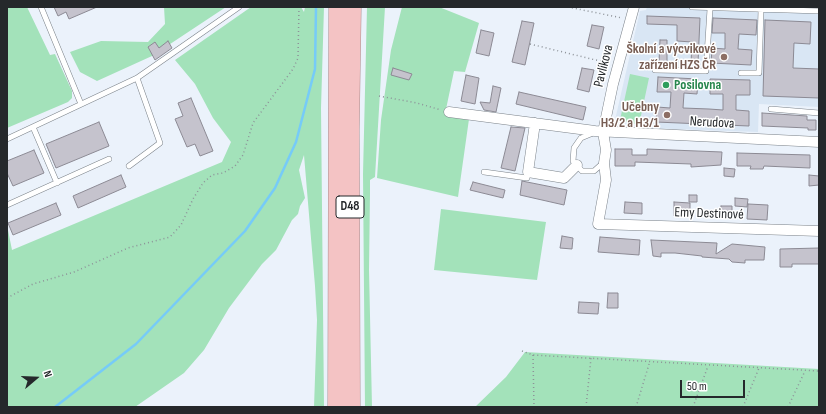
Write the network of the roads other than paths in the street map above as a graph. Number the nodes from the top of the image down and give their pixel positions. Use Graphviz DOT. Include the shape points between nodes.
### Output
graph roads {
  1 [pos="42,7"];
  2 [pos="239,7"];
  3 [pos="338,7"];
  4 [pos="352,7"];
  5 [pos="634,7"];
  6 [pos="692,7"];
  7 [pos="710,9"];
  8 [pos="761,10"];
  9 [pos="819,12"];
  10 [pos="656,70"];
  11 [pos="741,73"];
  12 [pos="137,78"];
  13 [pos="81,104"];
  14 [pos="771,108"];
  15 [pos="449,112"];
  16 [pos="819,113"];
  17 [pos="534,123"];
  18 [pos="33,127"];
  19 [pos="599,132"];
  20 [pos="7,139"];
  21 [pos="819,142"];
  22 [pos="109,159"];
  23 [pos="604,163"];
  24 [pos="577,165"];
  25 [pos="129,166"];
  26 [pos="484,172"];
  27 [pos="528,172"];
  28 [pos="57,183"];
  29 [pos="7,205"];
  30 [pos="598,224"];
  31 [pos="819,231"];
  32 [pos="337,407"];
  33 [pos="351,407"];
  1 -- 13 [label="lane"];
  2 -- 12 [label="lane"];
  3 -- 32 [label="highway, D48"];
  4 -- 33 [label="highway, D48"];
  5 -- 19 [label="street, Pavlíkova"];
  6 -- 7 [label="lane"];
  7 -- 8 [label="lane"];
  7 -- 10 [label="lane" via="706,71"];
  8 -- 9 [label="lane"];
  8 -- 11 [label="lane" via="759,73"];
  12 -- 13 [label="lane"];
  12 -- 25 [label="lane" via="160,143"];
  13 -- 18 [label="lane"];
  14 -- 16 [label="lane"];
  15 -- 17 [label="street"];
  17 -- 19 [label="street"];
  17 -- 27 [label="street"];
  18 -- 20 [label="lane"];
  18 -- 28 [label="lane"];
  19 -- 21 [label="street, Nerudova"];
  19 -- 23 [label="street, Pavlíkova" via="606,150"];
  19 -- 24 [label="lane" via="581,138 574,148 573,161"];
  22 -- 28 [label="lane"];
  23 -- 24 [label="lane" via="594,171 582,171"];
  23 -- 30 [label="street, Pavlíkova" via="606,180"];
  24 -- 27 [label="street" via="564,178"];
  26 -- 27 [label="lane" via="526,178"];
  28 -- 29 [label="lane"];
  30 -- 31 [label="street, Emy Destinové"];
}
